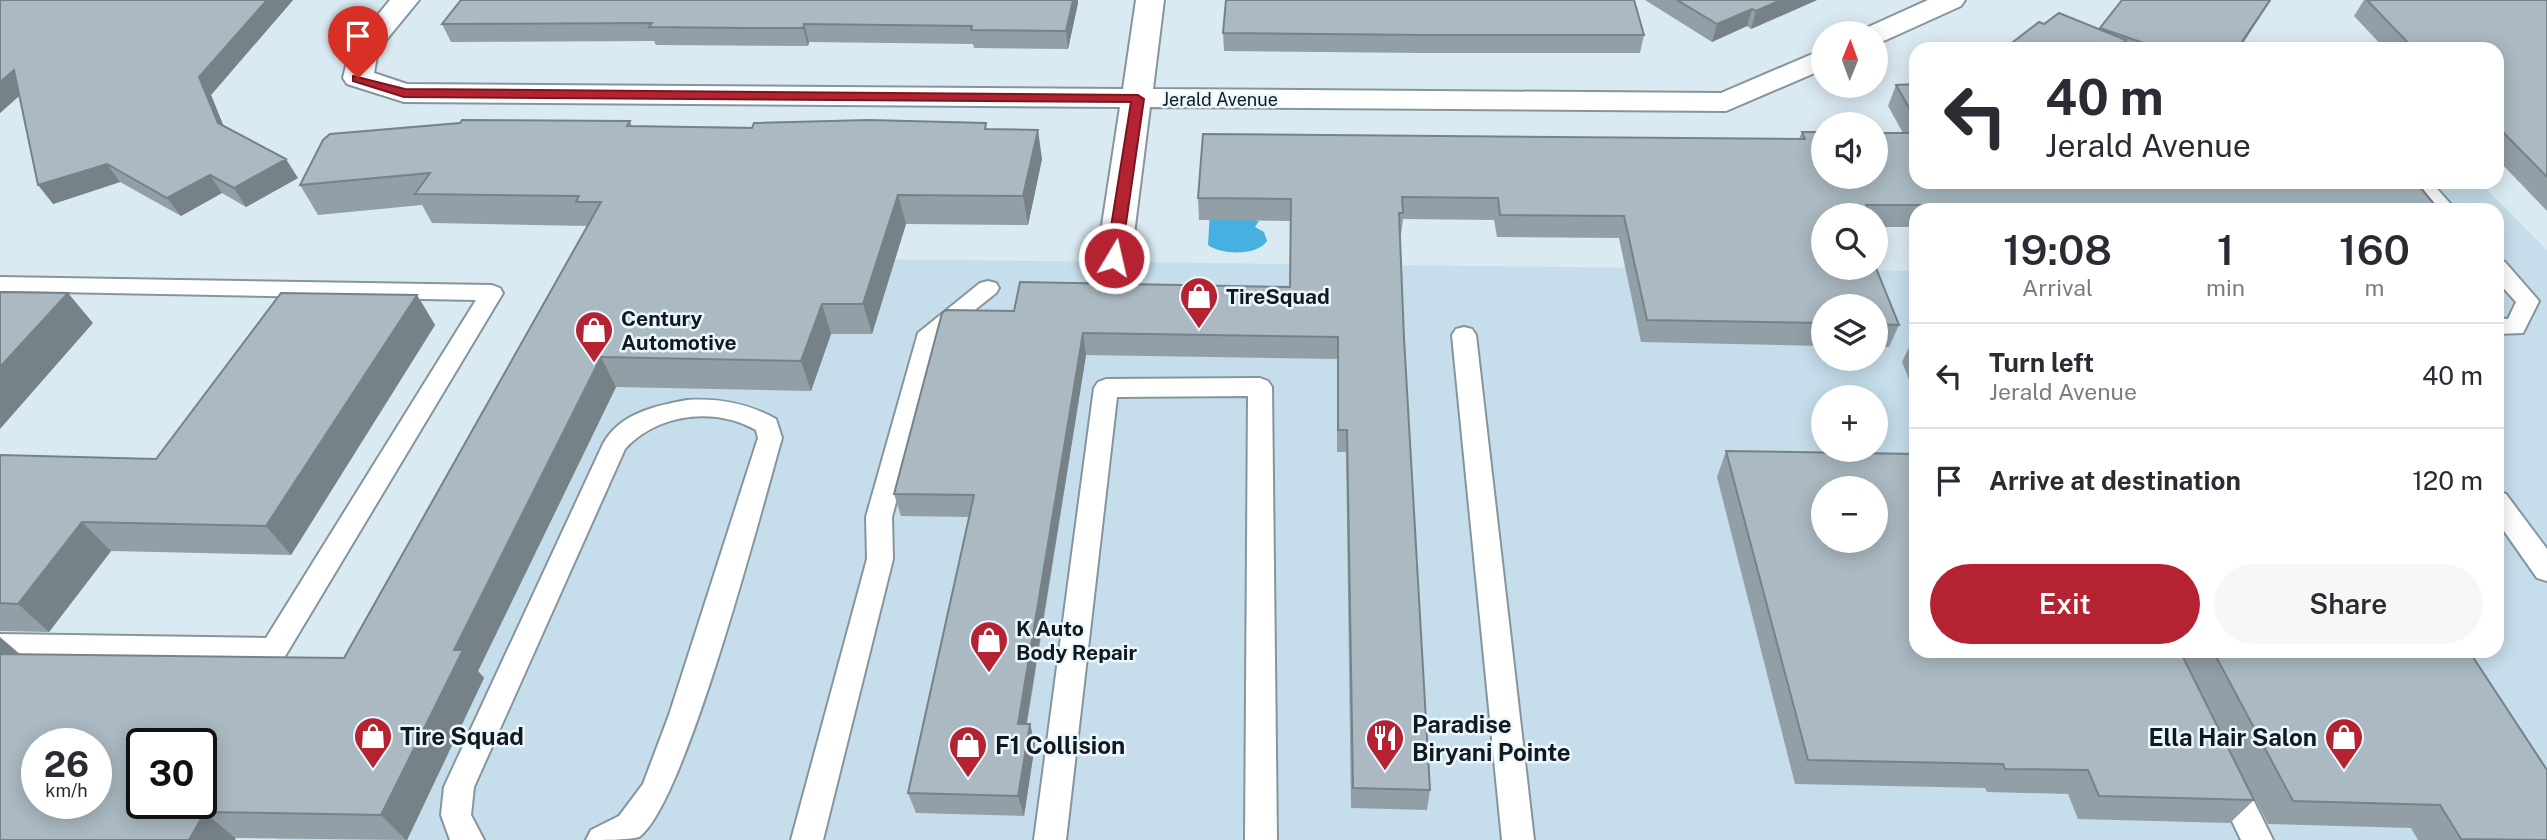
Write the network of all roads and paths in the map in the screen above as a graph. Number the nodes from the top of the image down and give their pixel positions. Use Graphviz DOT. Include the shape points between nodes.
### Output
graph roads {
  1 [pos="405,0"];
  2 [pos="1150,0"];
  3 [pos="1951,0"];
  4 [pos="1888,29"];
  5 [pos="1811,64"];
  6 [pos="1138,99"];
  7 [pos="2426,189"];
  8 [pos="2439,203"];
  9 [pos="1114,258"];
  10 [pos="2504,275"];
  11 [pos="0,284"];
  12 [pos="988,288"];
  13 [pos="2504,326"];
  14 [pos="1464,335"];
  15 [pos="2504,511"];
  16 [pos="2547,570"];
  17 [pos="0,646"];
  18 [pos="2216,758"];
  19 [pos="468,840"];
  20 [pos="602,840"];
  21 [pos="807,840"];
  22 [pos="1049,840"];
  23 [pos="1261,840"];
  24 [pos="1518,840"];
  25 [pos="2257,840"];
  1 -- 6 [label="street, Jerald Avenue" via="365,49 358,78 404,93"];
  2 -- 6 [label="street"];
  3 -- 4 [label="street"];
  5 -- 6 [label="street, Jerald Avenue" via="1726,102"];
  6 -- 9 [label="street"];
  7 -- 8 [label="lane"];
  10 -- 13 [label="lane" via="2528,301 2515,327"];
  11 -- 17 [label="lane" via="492,293 274,650"];
  12 -- 21 [label="lane" via="930,333 878,517 880,559"];
  14 -- 24 [label="lane"];
  15 -- 16 [label="lane"];
  18 -- 25 [label="lane"];
  19 -- 20 [label="lane" via="453,808 459,787 615,444 631,427 660,414 709,410 749,414 767,425 770,438 684,715 655,792 630,826"];
  22 -- 23 [label="lane" via="1106,388 1261,387"];
}
